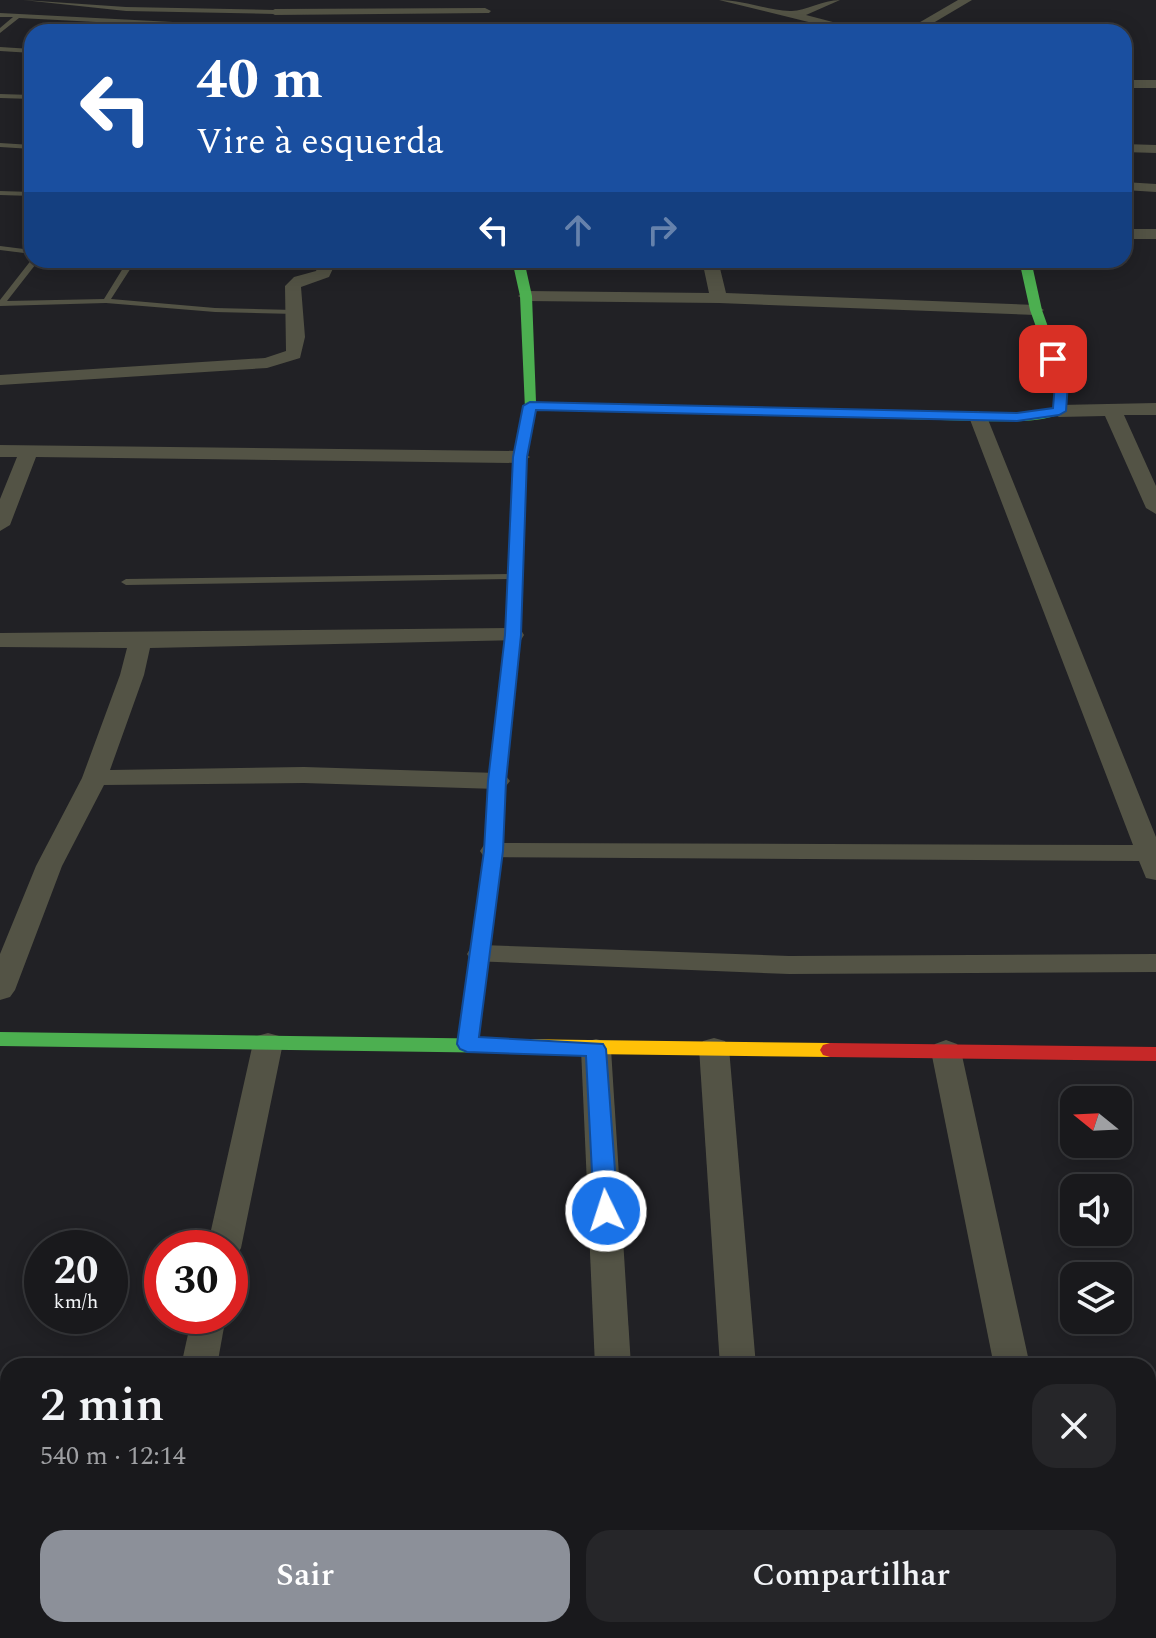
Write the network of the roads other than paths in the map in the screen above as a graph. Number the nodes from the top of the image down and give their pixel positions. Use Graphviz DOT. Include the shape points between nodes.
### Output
graph roads {
  1 [pos="26,0"];
  2 [pos="725,0"];
  3 [pos="834,0"];
  4 [pos="966,0"];
  5 [pos="274,11"];
  6 [pos="485,11"];
  7 [pos="0,15"];
  8 [pos="19,15"];
  9 [pos="793,16"];
  10 [pos="173,24"];
  11 [pos="829,24"];
  12 [pos="923,24"];
  13 [pos="0,31"];
  14 [pos="0,49"];
  15 [pos="24,50"];
  16 [pos="1132,84"];
  17 [pos="1156,84"];
  18 [pos="0,96"];
  19 [pos="24,97"];
  20 [pos="0,145"];
  21 [pos="24,146"];
  22 [pos="1132,148"];
  23 [pos="1156,149"];
  24 [pos="1132,186"];
  25 [pos="1156,188"];
  26 [pos="0,193"];
  27 [pos="24,194"];
  28 [pos="1132,234"];
  29 [pos="1156,234"];
  30 [pos="0,248"];
  31 [pos="24,251"];
  32 [pos="29,268"];
  33 [pos="127,268"];
  34 [pos="326,268"];
  35 [pos="520,268"];
  36 [pos="712,268"];
  37 [pos="1027,268"];
  38 [pos="526,296"];
  39 [pos="719,298"];
  40 [pos="106,301"];
  41 [pos="1,304"];
  42 [pos="1036,310"];
  43 [pos="295,312"];
  44 [pos="0,380"];
  45 [pos="530,406"];
  46 [pos="1156,409"];
  47 [pos="1112,410"];
  48 [pos="1059,411"];
  49 [pos="978,417"];
  50 [pos="0,451"];
  51 [pos="29,451"];
  52 [pos="520,457"];
  53 [pos="1156,508"];
  54 [pos="0,525"];
  55 [pos="513,577"];
  56 [pos="126,582"];
  57 [pos="513,635"];
  58 [pos="0,640"];
  59 [pos="140,641"];
  60 [pos="95,778"];
  61 [pos="497,781"];
  62 [pos="493,851"];
  63 [pos="1152,862"];
  64 [pos="481,954"];
  65 [pos="1156,963"];
  66 [pos="0,990"];
  67 [pos="0,1039"];
  68 [pos="268,1043"];
  69 [pos="467,1044"];
  70 [pos="714,1048"];
  71 [pos="596,1049"];
  72 [pos="946,1051"];
  73 [pos="1156,1054"];
  74 [pos="228,1230"];
  75 [pos="205,1334"];
  76 [pos="201,1358"];
  77 [pos="613,1358"];
  78 [pos="737,1358"];
  79 [pos="1010,1358"];
  1 -- 5 [label="lane" via="126,9"];
  2 -- 9 [label="street"];
  3 -- 9 [label="street"];
  4 -- 12 [label="street"];
  5 -- 6 [label="street"];
  7 -- 8 [label="lane"];
  8 -- 10 [label="lane"];
  8 -- 13 [label="lane"];
  9 -- 11 [label="street"];
  14 -- 15 [label="lane"];
  16 -- 17 [label="street"];
  18 -- 19 [label="lane"];
  20 -- 21 [label="lane"];
  22 -- 23 [label="street"];
  24 -- 25 [label="street"];
  26 -- 27 [label="lane"];
  28 -- 29 [label="street"];
  30 -- 31 [label="lane"];
  32 -- 41 [label="lane"];
  33 -- 40 [label="lane"];
  34 -- 43 [label="street" via="323,274 293,286"];
  35 -- 38 [label="street"];
  36 -- 39 [label="street"];
  37 -- 42 [label="street"];
  38 -- 39 [label="street"];
  38 -- 45 [label="street"];
  39 -- 42 [label="street"];
  40 -- 41 [label="lane"];
  40 -- 43 [label="lane"];
  42 -- 48 [label="street" via="1062,383"];
  43 -- 44 [label="street" via="294,354 267,363"];
  45 -- 49 [label="street"];
  45 -- 52 [label="street"];
  46 -- 47 [label="street"];
  47 -- 48 [label="street"];
  47 -- 53 [label="street"];
  48 -- 49 [label="street"];
  49 -- 63 [label="street"];
  50 -- 51 [label="street"];
  51 -- 52 [label="street"];
  51 -- 54 [label="street"];
  52 -- 55 [label="street"];
  55 -- 56 [label="lane"];
  55 -- 57 [label="street"];
  57 -- 59 [label="street"];
  57 -- 61 [label="street"];
  58 -- 59 [label="street"];
  59 -- 60 [label="street"];
  60 -- 61 [label="street" via="304,775"];
  60 -- 66 [label="street" via="49,866"];
  61 -- 62 [label="street"];
  62 -- 63 [label="street"];
  62 -- 64 [label="street"];
  64 -- 65 [label="street" via="789,965"];
  64 -- 69 [label="street"];
  67 -- 68 [label="street"];
  68 -- 69 [label="street"];
  68 -- 74 [label="street"];
  69 -- 71 [label="street"];
  70 -- 71 [label="street"];
  70 -- 72 [label="street"];
  70 -- 78 [label="street"];
  71 -- 77 [label="street"];
  72 -- 73 [label="street"];
  72 -- 79 [label="street"];
  75 -- 76 [label="street"];
}
